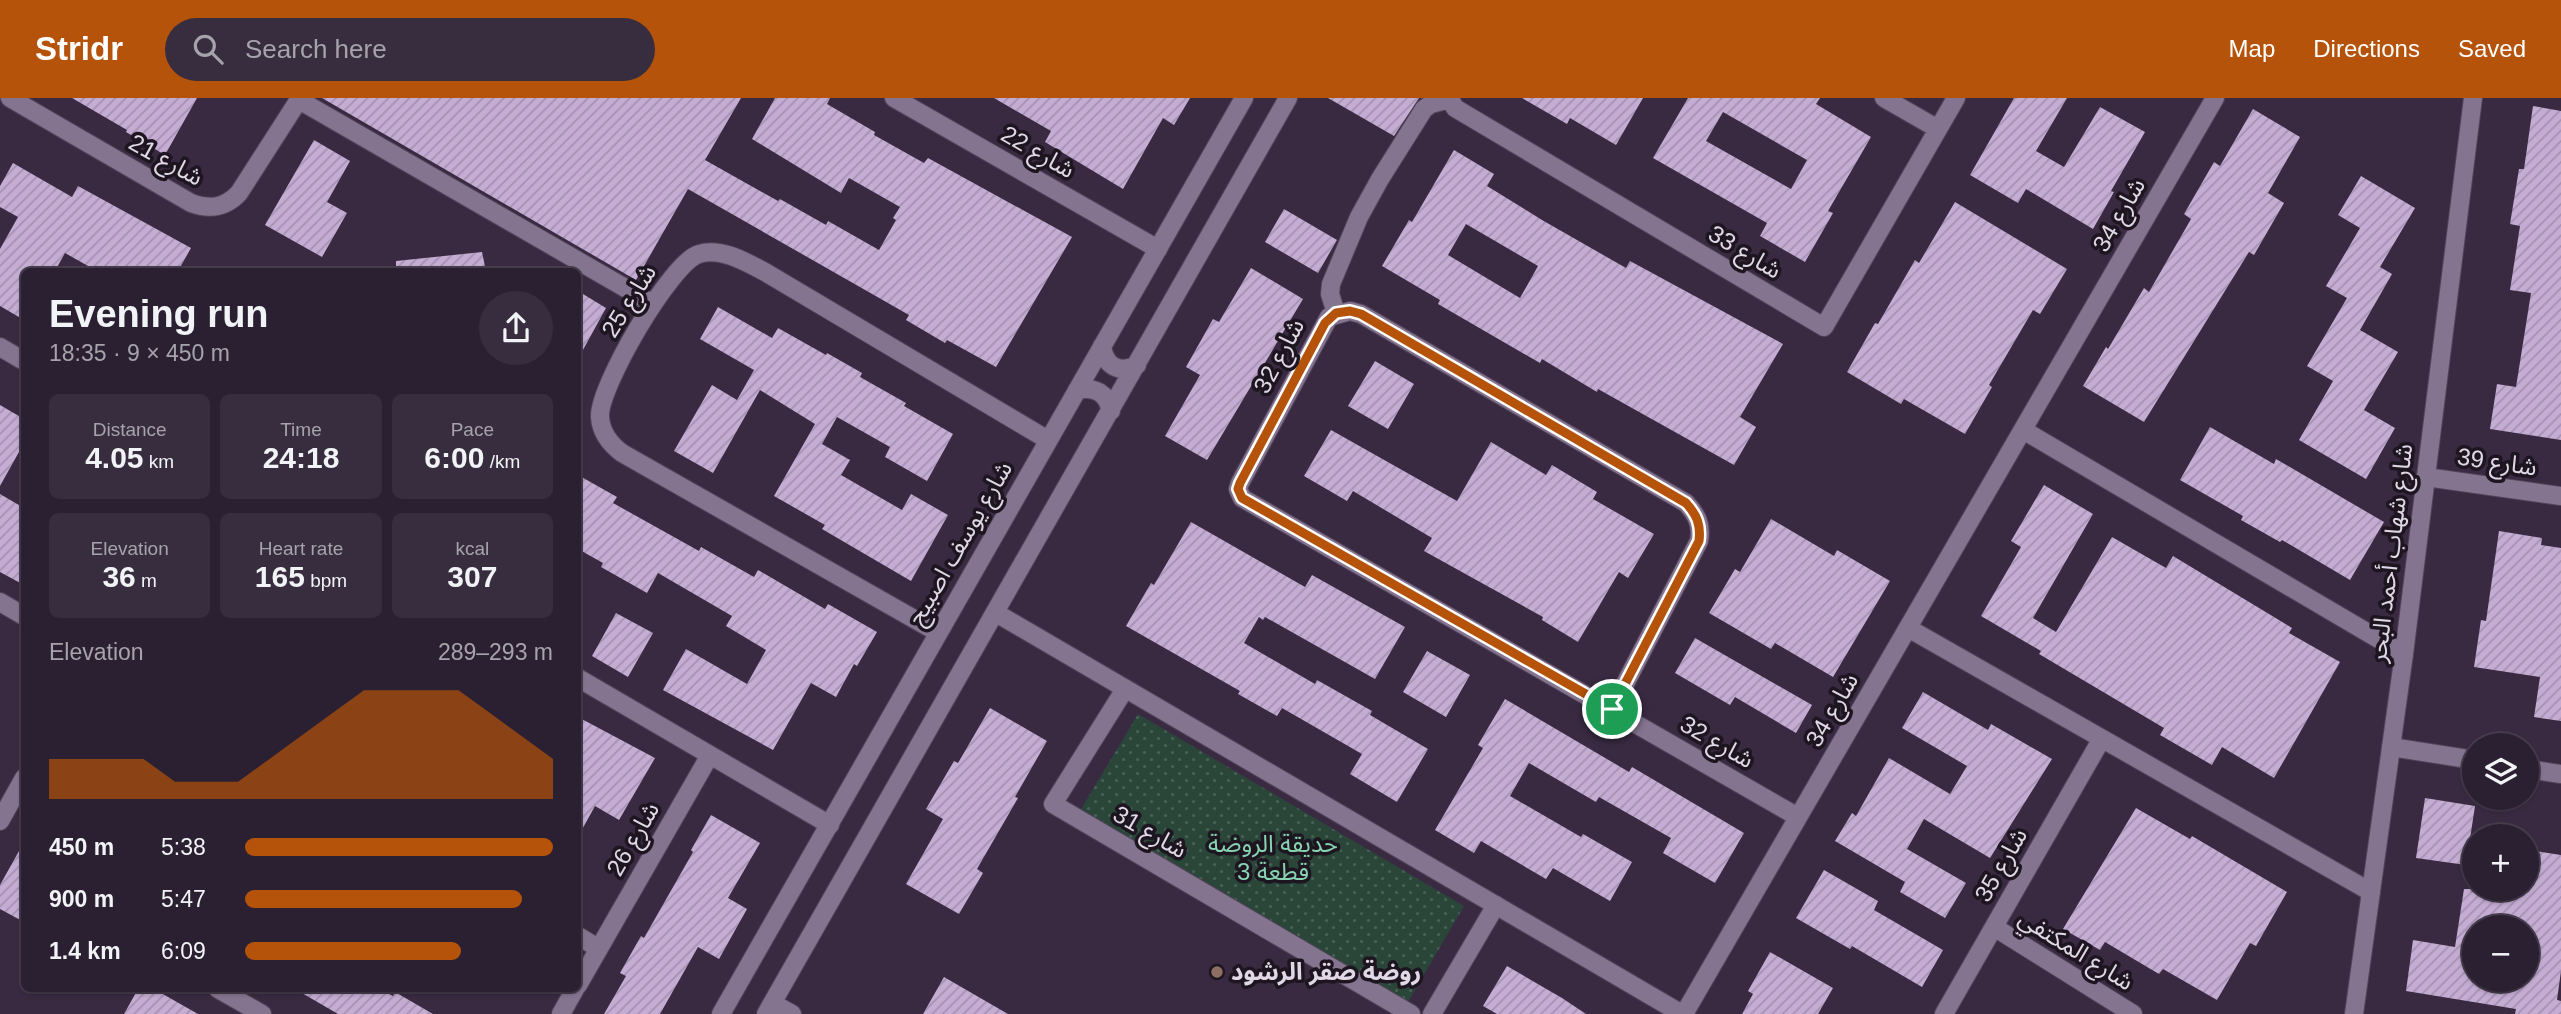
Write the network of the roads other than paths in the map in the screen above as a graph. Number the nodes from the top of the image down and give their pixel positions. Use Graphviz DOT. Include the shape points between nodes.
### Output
graph roads {
  1 [pos="10,98"];
  2 [pos="894,98"];
  3 [pos="1244,98"];
  4 [pos="1288,98"];
  5 [pos="1884,98"];
  6 [pos="1956,98"];
  7 [pos="2216,98"];
  8 [pos="2473,98"];
  9 [pos="300,99"];
  10 [pos="1451,99"];
  11 [pos="1938,129"];
  12 [pos="1158,249"];
  13 [pos="653,304"];
  14 [pos="1336,313"];
  15 [pos="1102,346"];
  16 [pos="0,347"];
  17 [pos="21,358"];
  18 [pos="1137,365"];
  19 [pos="1077,390"];
  20 [pos="1111,411"];
  21 [pos="2023,430"];
  22 [pos="1048,440"];
  23 [pos="2426,477"];
  24 [pos="2561,496"];
  25 [pos="0,602"];
  26 [pos="996,613"];
  27 [pos="21,614"];
  28 [pos="1908,628"];
  29 [pos="937,632"];
  30 [pos="2404,654"];
  31 [pos="581,680"];
  32 [pos="1125,689"];
  33 [pos="1612,709"];
  34 [pos="2101,740"];
  35 [pos="2391,747"];
  36 [pos="710,755"];
  37 [pos="2462,759"];
  38 [pos="2539,771"];
  39 [pos="2561,775"];
  40 [pos="21,783"];
  41 [pos="1798,817"];
  42 [pos="0,821"];
  43 [pos="830,825"];
  44 [pos="2371,891"];
  45 [pos="1496,905"];
  46 [pos="1994,927"];
  47 [pos="581,938"];
  48 [pos="598,948"];
  49 [pos="581,978"];
  50 [pos="223,992"];
  51 [pos="573,992"];
  52 [pos="769,1008"];
  53 [pos="262,1014"];
  54 [pos="561,1014"];
  55 [pos="720,1014"];
  56 [pos="792,1014"];
  57 [pos="1411,1014"];
  58 [pos="1432,1014"];
  59 [pos="1683,1014"];
  60 [pos="1944,1014"];
  61 [pos="2133,1014"];
  62 [pos="2354,1014"];
  1 -- 9 [label="street, شارع 21" via="191,203 209,208 228,203 239,193"];
  2 -- 12 [label="street, شارع 22"];
  3 -- 12 [label="street, شارع يوسف اصبيح"];
  4 -- 18 [label="street"];
  5 -- 11 [label="street"];
  6 -- 11 [label="street, شارع 33"];
  7 -- 21 [label="street, شارع 34"];
  8 -- 23 [label="street, شارع شهاب أحمد البحر"];
  9 -- 13 [label="street"];
  10 -- 11 [label="street, شارع 33" via="1455,108 1824,327"];
  10 -- 14 [label="street" via="1424,110 1359,217 1331,284"];
  12 -- 15 [label="street, شارع يوسف اصبيح"];
  13 -- 22 [label="street, شارع 25" via="694,255 709,252 736,258"];
  13 -- 29 [label="street, شارع 25" via="603,397 602,428 614,447"];
  14 -- 33 [label="street, شارع 32" via="1361,314 1686,503 1697,517 1699,541"];
  14 -- 33 [label="street, شارع 32" via="1325,323 1240,483 1242,498"];
  15 -- 18 [label="street" via="1109,365 1128,370"];
  15 -- 19 [label="street, شارع يوسف اصبيح"];
  16 -- 17 [label="street"];
  18 -- 20 [label="street"];
  19 -- 20 [label="street" via="1103,394"];
  19 -- 22 [label="street, شارع يوسف اصبيح"];
  20 -- 26 [label="street"];
  21 -- 28 [label="street, شارع 34"];
  21 -- 30 [label="street"];
  22 -- 29 [label="street, شارع يوسف اصبيح"];
  23 -- 24 [label="street, شارع 39"];
  23 -- 30 [label="street, شارع شهاب أحمد البحر"];
  25 -- 27 [label="street"];
  26 -- 32 [label="street"];
  26 -- 52 [label="street"];
  28 -- 34 [label="street"];
  28 -- 41 [label="street, شارع 34"];
  29 -- 43 [label="street, شارع يوسف اصبيح"];
  30 -- 35 [label="street, شارع شهاب أحمد البحر"];
  31 -- 36 [label="street"];
  32 -- 45 [label="street"];
  32 -- 57 [label="street, شارع 31" via="1053,804"];
  33 -- 41 [label="street, شارع 32"];
  34 -- 44 [label="street"];
  34 -- 46 [label="street, شارع 35"];
  35 -- 37 [label="street"];
  35 -- 44 [label="street, شارع شهاب أحمد البحر"];
  36 -- 43 [label="street"];
  36 -- 48 [label="street, شارع 26"];
  38 -- 39 [label="street"];
  40 -- 42 [label="street"];
  41 -- 59 [label="street, شارع 34"];
  43 -- 55 [label="street, شارع يوسف اصبيح"];
  44 -- 62 [label="street, شارع شهاب أحمد البحر"];
  45 -- 58 [label="street"];
  45 -- 59 [label="street"];
  46 -- 60 [label="street, شارع 35"];
  46 -- 61 [label="street, شارع المكتفي"];
  47 -- 48 [label="street"];
  48 -- 49 [label="street, شارع 26"];
  50 -- 53 [label="street"];
  51 -- 54 [label="street, شارع 26"];
  52 -- 56 [label="street"];
}
